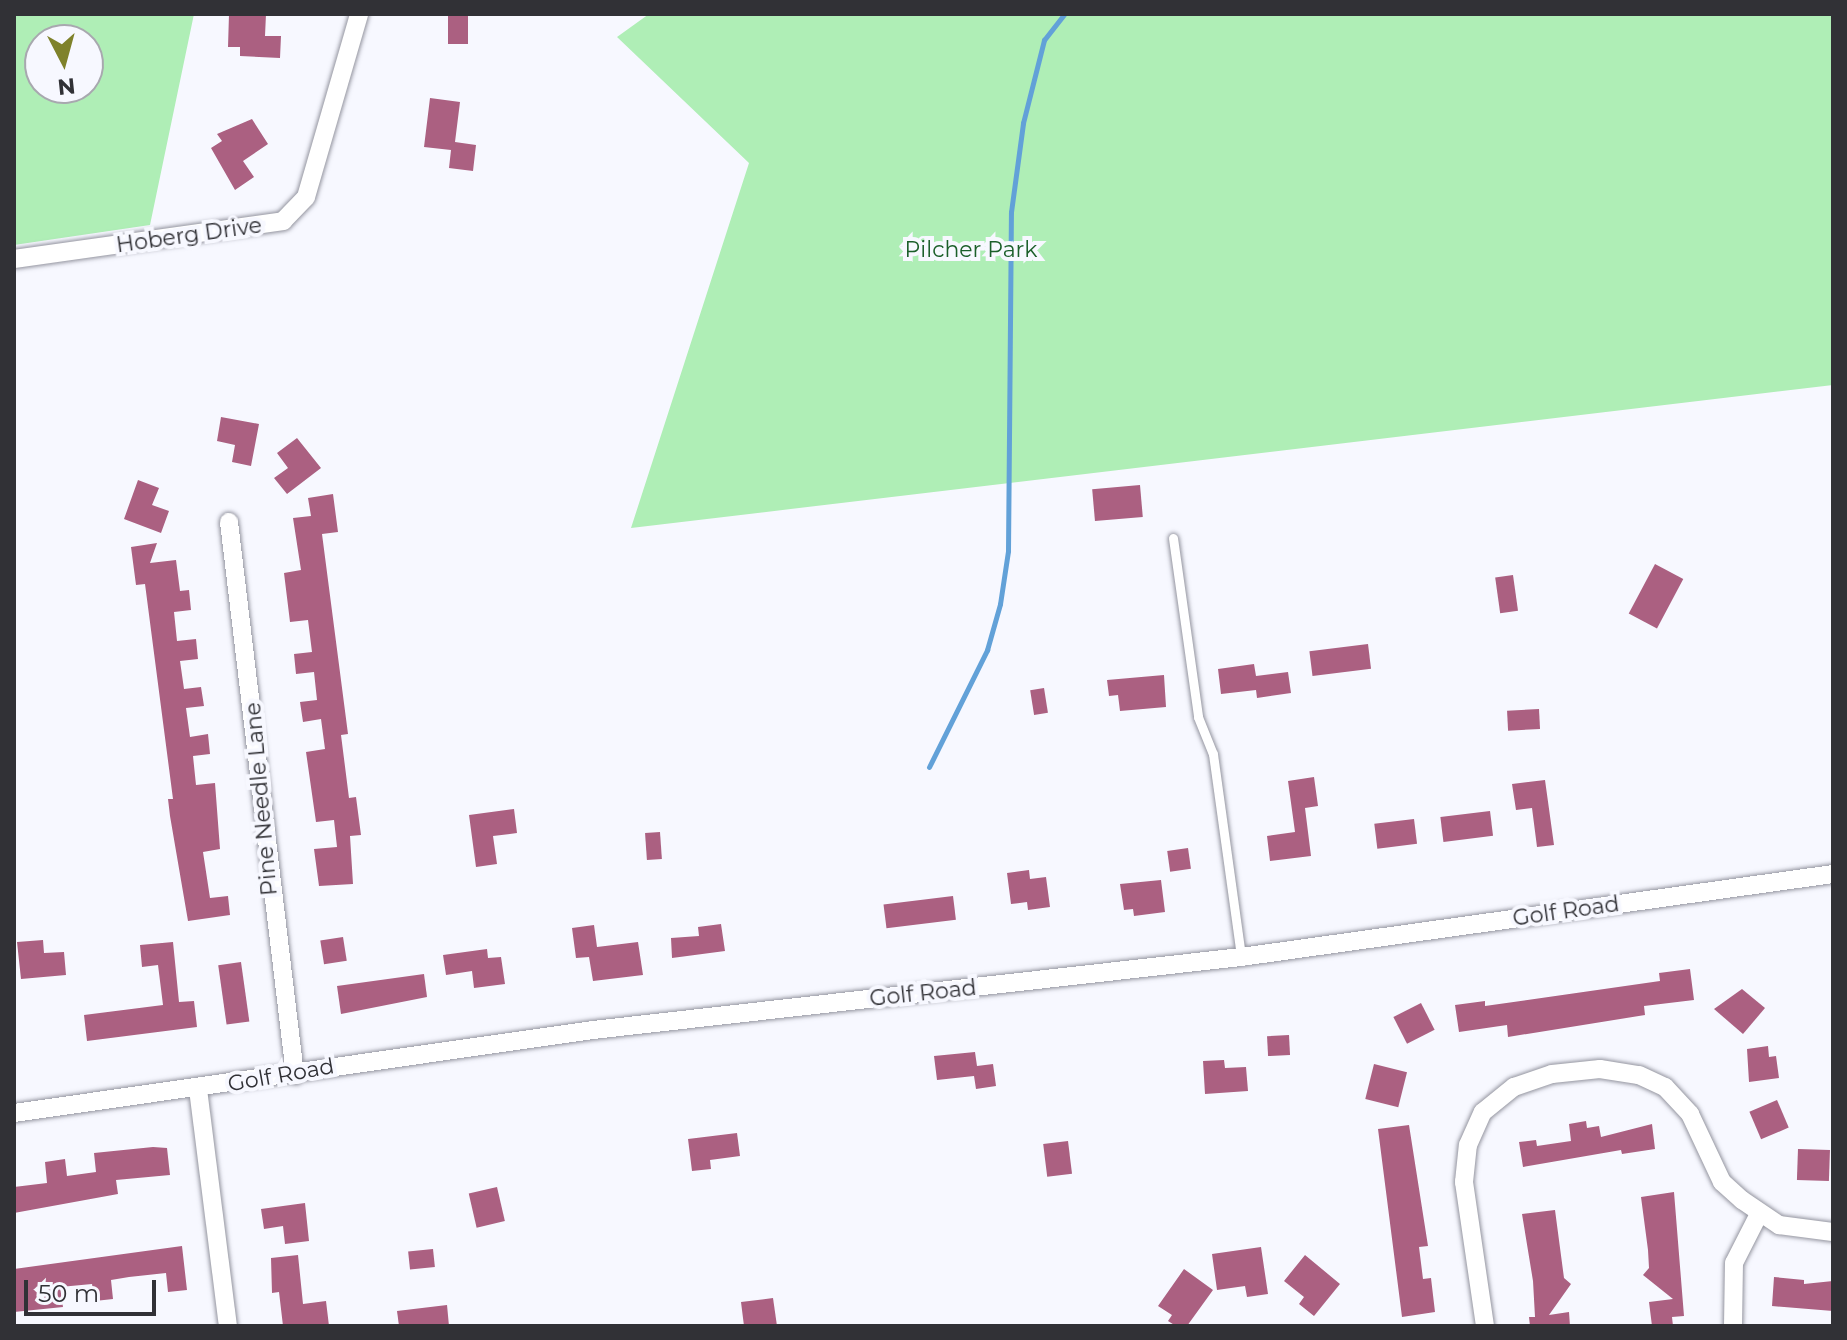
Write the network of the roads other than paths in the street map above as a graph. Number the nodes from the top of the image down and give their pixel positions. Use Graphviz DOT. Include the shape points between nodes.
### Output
graph roads {
  1 [pos="359,14"];
  2 [pos="14,259"];
  3 [pos="229,522"];
  4 [pos="1173,538"];
  5 [pos="1833,874"];
  6 [pos="1241,957"];
  7 [pos="295,1075"];
  8 [pos="198,1089"];
  9 [pos="14,1113"];
  10 [pos="1759,1214"];
  11 [pos="1833,1232"];
  12 [pos="228,1326"];
  13 [pos="1485,1326"];
  14 [pos="1733,1326"];
  1 -- 2 [label="street, Hoberg Drive" via="306,197 283,221"];
  3 -- 7 [label="street, Pine Needle Lane"];
  4 -- 6 [label="lane" via="1198,717 1213,754"];
  5 -- 6 [label="street, Golf Road"];
  6 -- 7 [label="street, Golf Road" via="593,1030"];
  7 -- 8 [label="street, Golf Road"];
  8 -- 9 [label="street, Golf Road"];
  8 -- 12 [label="street"];
  10 -- 11 [label="street" via="1801,1231"];
  10 -- 13 [label="street" via="1722,1182 1690,1114 1665,1087 1639,1075 1600,1069 1552,1074 1514,1087 1483,1112 1468,1145 1464,1182"];
  10 -- 14 [label="street" via="1734,1263"];
}
